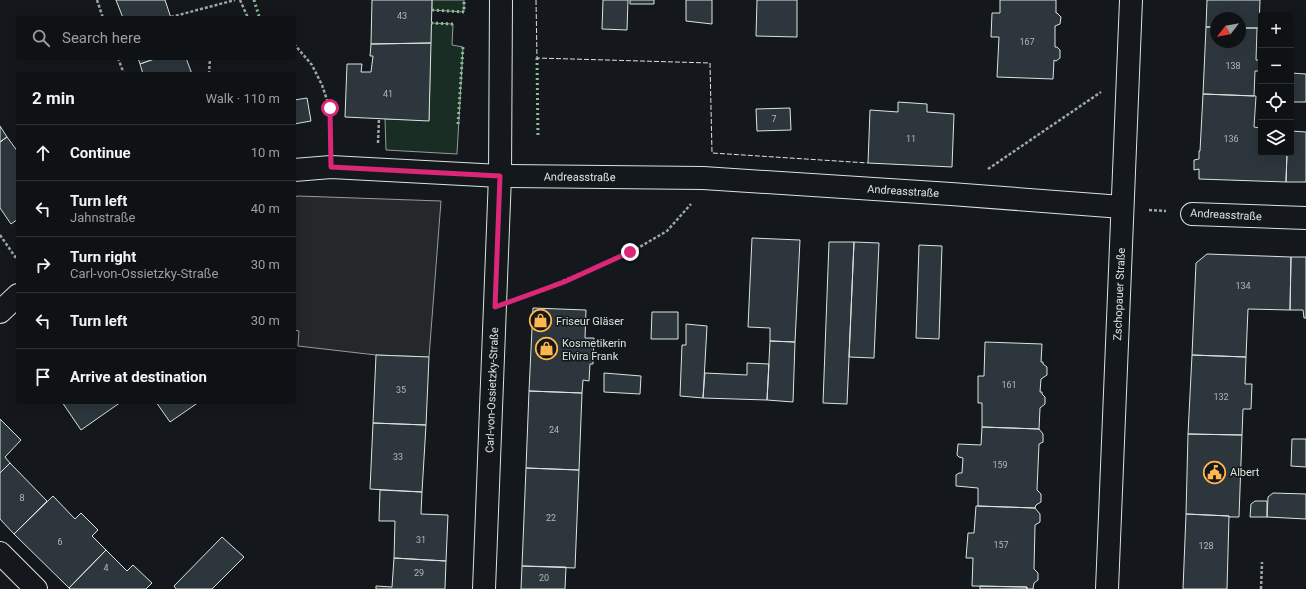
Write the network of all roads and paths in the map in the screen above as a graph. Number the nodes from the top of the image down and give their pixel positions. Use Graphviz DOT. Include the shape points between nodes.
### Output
graph roads {
  1 [pos="97,0"];
  2 [pos="235,0"];
  3 [pos="240,0"];
  4 [pos="502,0"];
  5 [pos="1131,0"];
  6 [pos="103,16"];
  7 [pos="175,16"];
  8 [pos="247,16"];
  9 [pos="296,46"];
  10 [pos="119,60"];
  11 [pos="210,60"];
  12 [pos="123,72"];
  13 [pos="209,72"];
  14 [pos="1128,73"];
  15 [pos="379,119"];
  16 [pos="378,147"];
  17 [pos="331,167"];
  18 [pos="296,170"];
  19 [pos="984,172"];
  20 [pos="500,176"];
  21 [pos="703,178"];
  22 [pos="1122,207"];
  23 [pos="1192,214"];
  24 [pos="1306,218"];
  25 [pos="0,235"];
  26 [pos="16,258"];
  27 [pos="16,297"];
  28 [pos="495,307"];
  29 [pos="0,312"];
  30 [pos="0,553"];
  31 [pos="1262,562"];
  32 [pos="36,589"];
  33 [pos="484,589"];
  34 [pos="1107,589"];
  35 [pos="1261,589"];
  1 -- 6 [label="path"];
  2 -- 7 [label="path"];
  3 -- 8 [label="path"];
  4 -- 20 [label="street, Carl-von-Ossietzky-Straße"];
  5 -- 14 [label="street, Zschopauer Straße"];
  9 -- 17 [label="path" via="312,65 330,108"];
  10 -- 12 [label="path"];
  11 -- 13 [label="path"];
  14 -- 19 [label="path"];
  14 -- 22 [label="street, Zschopauer Straße"];
  15 -- 16 [label="path"];
  17 -- 18 [label="street, Andreasstraße"];
  17 -- 20 [label="street, Andreasstraße"];
  20 -- 21 [label="street, Andreasstraße"];
  20 -- 28 [label="street, Carl-von-Ossietzky-Straße"];
  21 -- 22 [label="street, Andreasstraße"];
  21 -- 28 [label="path" via="690,206 667,232 564,282"];
  22 -- 23 [label="path, Andreasstraße"];
  22 -- 34 [label="street, Zschopauer Straße"];
  23 -- 24 [label="street, Andreasstraße"];
  25 -- 26 [label="path"];
  27 -- 29 [label="street"];
  28 -- 33 [label="street, Carl-von-Ossietzky-Straße"];
  30 -- 32 [label="street"];
  31 -- 35 [label="path"];
}
